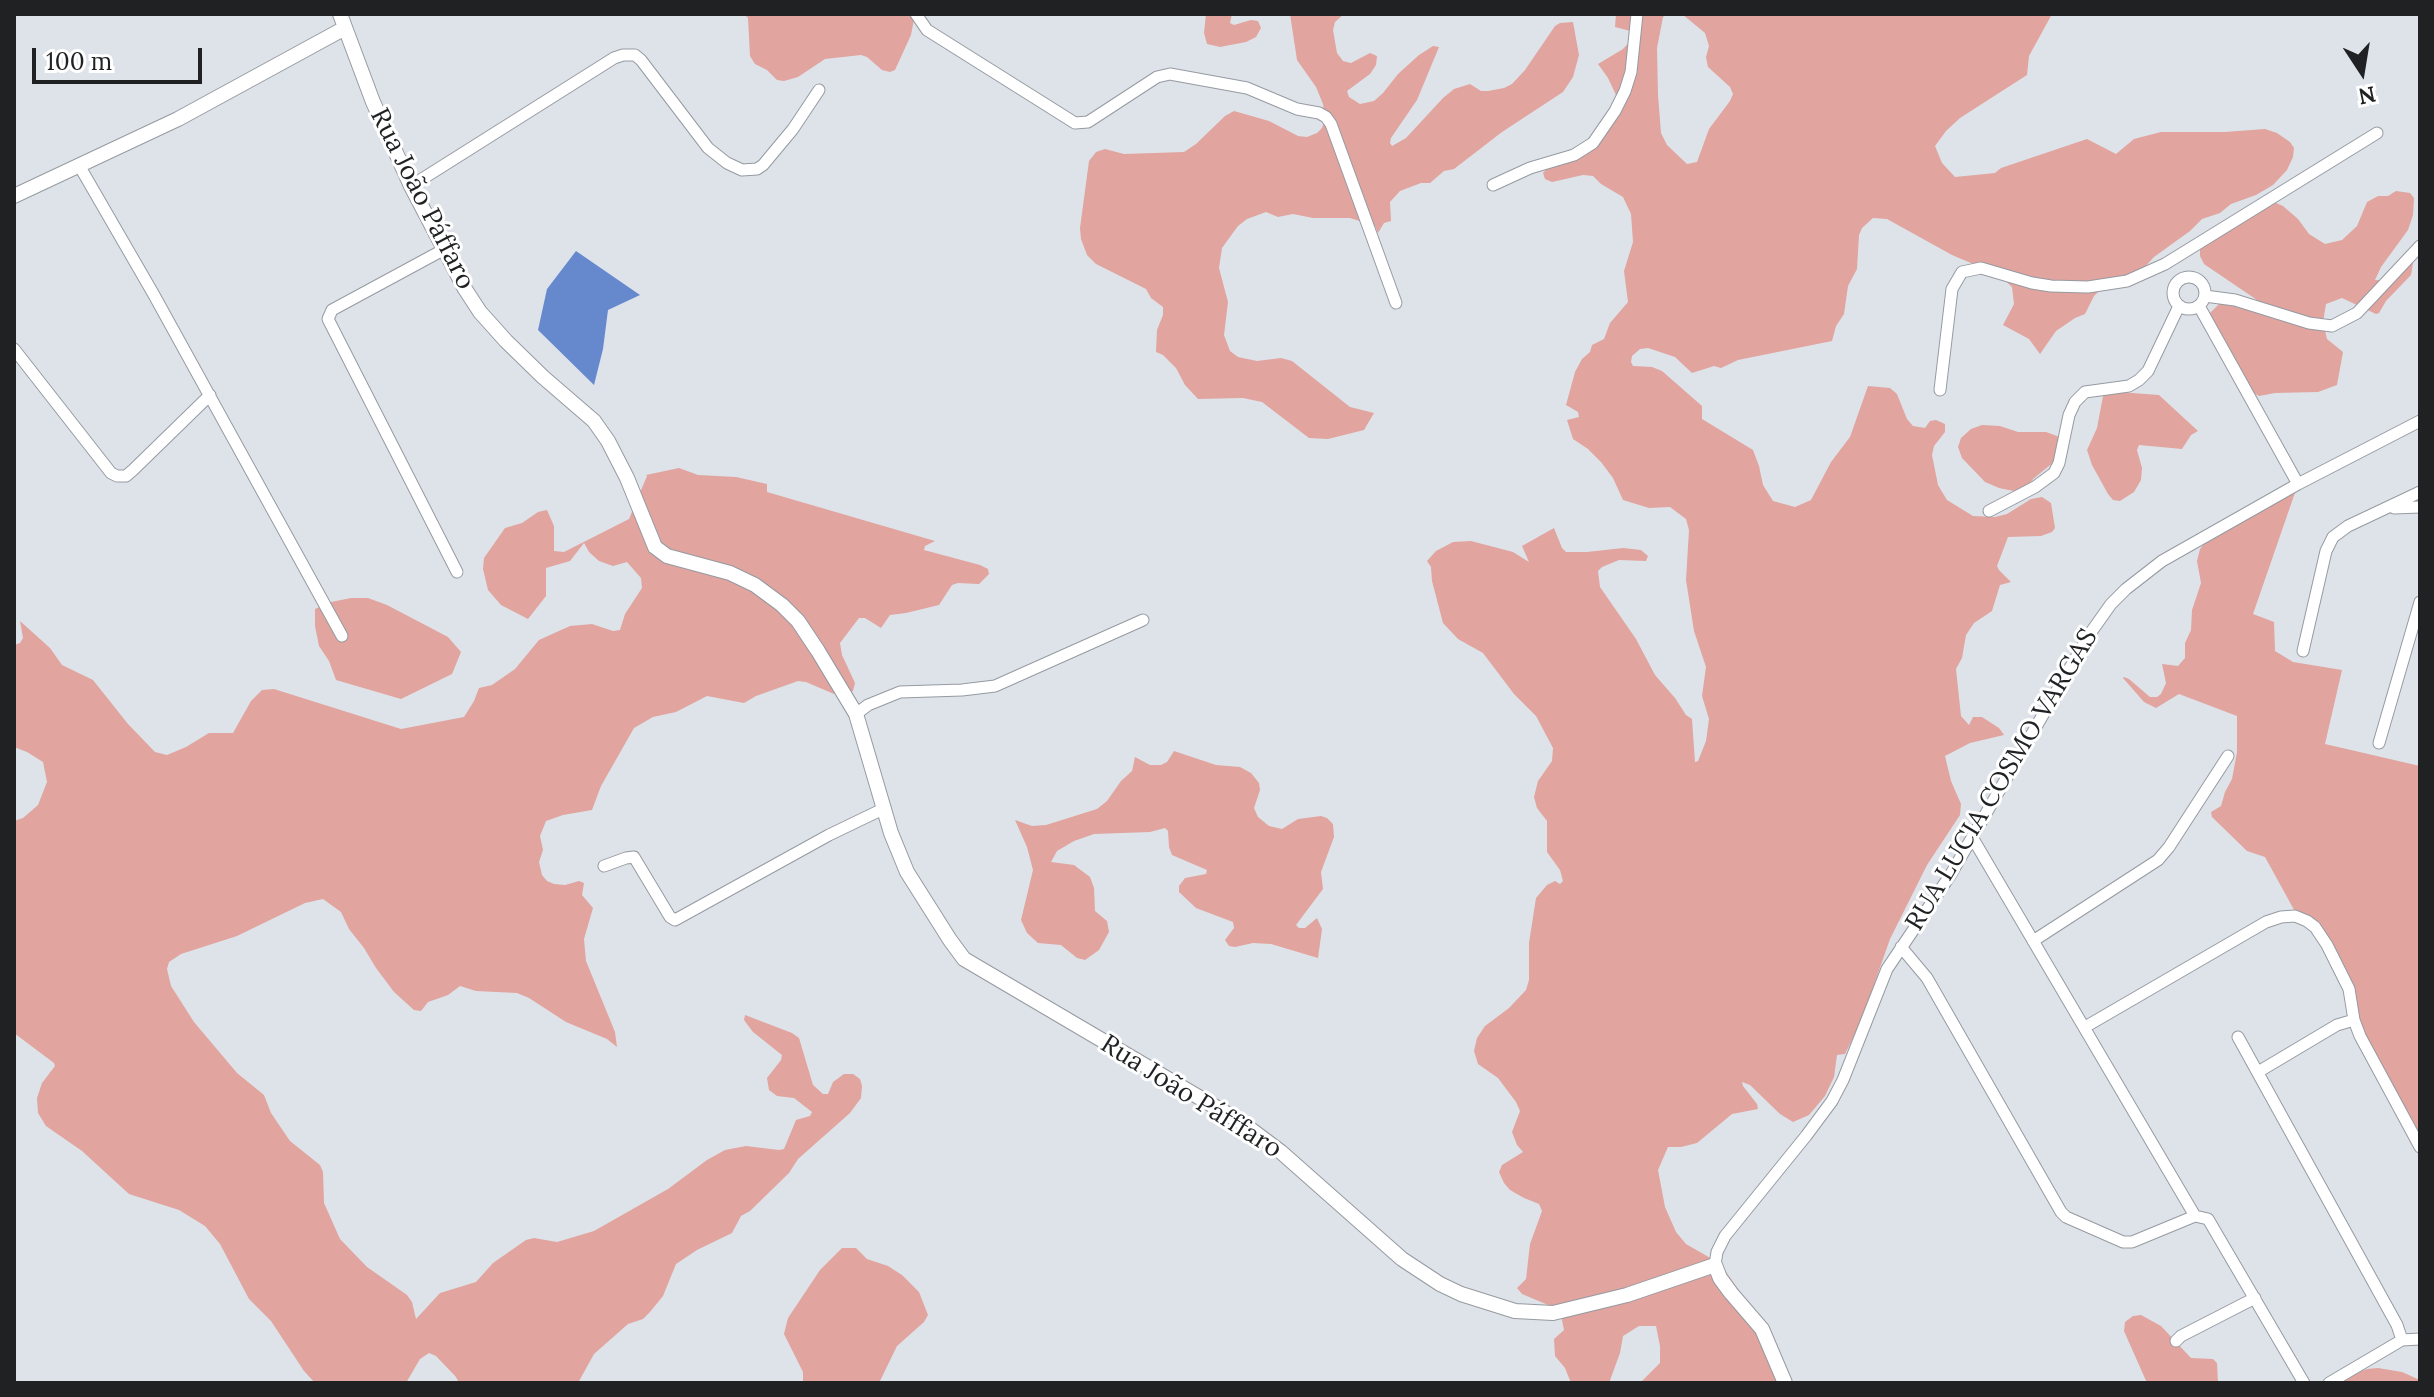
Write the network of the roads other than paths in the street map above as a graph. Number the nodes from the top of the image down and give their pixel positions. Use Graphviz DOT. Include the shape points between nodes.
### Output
graph roads {
  1 [pos="916,14"];
  2 [pos="1637,14"];
  3 [pos="343,21"];
  4 [pos="819,90"];
  5 [pos="2377,133"];
  6 [pos="80,167"];
  7 [pos="1493,185"];
  8 [pos="411,186"];
  9 [pos="14,196"];
  10 [pos="2420,246"];
  11 [pos="443,250"];
  12 [pos="2165,264"];
  13 [pos="2179,281"];
  14 [pos="2202,301"];
  15 [pos="1396,303"];
  16 [pos="2179,306"];
  17 [pos="14,349"];
  18 [pos="1940,390"];
  19 [pos="210,395"];
  20 [pos="2420,421"];
  21 [pos="2298,484"];
  22 [pos="2420,492"];
  23 [pos="2420,507"];
  24 [pos="2390,508"];
  25 [pos="1989,511"];
  26 [pos="457,572"];
  27 [pos="2420,602"];
  28 [pos="1143,620"];
  29 [pos="342,636"];
  30 [pos="2303,651"];
  31 [pos="849,699"];
  32 [pos="856,714"];
  33 [pos="2379,743"];
  34 [pos="2228,756"];
  35 [pos="885,808"];
  36 [pos="1972,837"];
  37 [pos="604,866"];
  38 [pos="2033,941"];
  39 [pos="1901,947"];
  40 [pos="2354,1020"];
  41 [pos="2085,1027"];
  42 [pos="2238,1037"];
  43 [pos="2258,1072"];
  44 [pos="2420,1147"];
  45 [pos="2195,1216"];
  46 [pos="1715,1265"];
  47 [pos="2255,1298"];
  48 [pos="2420,1339"];
  49 [pos="2402,1340"];
  50 [pos="2176,1341"];
  51 [pos="1785,1383"];
  52 [pos="2304,1383"];
  53 [pos="2329,1383"];
  1 -- 15 [label="street" via="927,30 1075,123 1088,122 1170,74 1247,88 1319,113 1331,124"];
  2 -- 7 [label="street" via="1628,81 1593,143"];
  3 -- 6 [label="street" via="237,88"];
  3 -- 8 [label="street, Rua João Páffaro"];
  4 -- 8 [label="street" via="763,165 742,170 708,148 641,60 623,55"];
  5 -- 12 [label="street"];
  6 -- 9 [label="street"];
  6 -- 19 [label="street"];
  8 -- 11 [label="street, Rua João Páffaro"];
  10 -- 14 [label="street" via="2357,313 2332,326 2235,300"];
  11 -- 26 [label="street" via="332,310 328,319"];
  11 -- 31 [label="street, Rua João Páffaro" via="492,326 594,421 627,478 655,547 667,556 730,573 782,605"];
  12 -- 13 [label="street"];
  12 -- 18 [label="street" via="2127,281 2088,287 2032,283 1981,268 1962,272 1952,289"];
  13 -- 14 [label="street" via="2195,278 2203,285"];
  13 -- 16 [label="street" via="2173,291"];
  14 -- 16 [label="street" via="2189,309"];
  14 -- 21 [label="street"];
  16 -- 25 [label="street" via="2139,380 2085,392 2075,402 2054,473"];
  17 -- 19 [label="street" via="117,476 133,470"];
  19 -- 29 [label="street"];
  20 -- 21 [label="street, RUA LUCIA COSMO VARGAS"];
  21 -- 36 [label="street, RUA LUCIA COSMO VARGAS" via="2162,561 2111,604"];
  22 -- 24 [label="street"];
  23 -- 24 [label="street"];
  24 -- 30 [label="street" via="2338,532 2329,542"];
  27 -- 33 [label="street"];
  28 -- 32 [label="street" via="995,686 900,692"];
  31 -- 32 [label="street, Rua João Páfffaro"];
  32 -- 35 [label="street, Rua João Páfffaro"];
  34 -- 38 [label="street" via="2158,860"];
  35 -- 37 [label="street" via="675,920 634,857"];
  35 -- 46 [label="street, Rua João Páfffaro" via="907,872 964,959 1241,1122 1402,1259 1440,1284 1507,1309 1553,1313"];
  36 -- 38 [label="street"];
  36 -- 39 [label="street, RUA LUCIA COSMO VARGAS"];
  38 -- 41 [label="street"];
  39 -- 45 [label="street" via="1927,978 2066,1217 2132,1242"];
  39 -- 46 [label="street, RUA LUCIA COSMO VARGAS" via="1832,1101 1725,1236"];
  40 -- 41 [label="street" via="2349,989 2327,945 2315,927 2295,916 2273,919"];
  40 -- 43 [label="street"];
  40 -- 44 [label="street"];
  41 -- 45 [label="street"];
  42 -- 43 [label="street"];
  43 -- 49 [label="street"];
  45 -- 47 [label="street" via="2208,1219"];
  46 -- 51 [label="street" via="1762,1329"];
  47 -- 50 [label="street"];
  47 -- 52 [label="street"];
  48 -- 49 [label="street"];
  49 -- 53 [label="street"];
}
